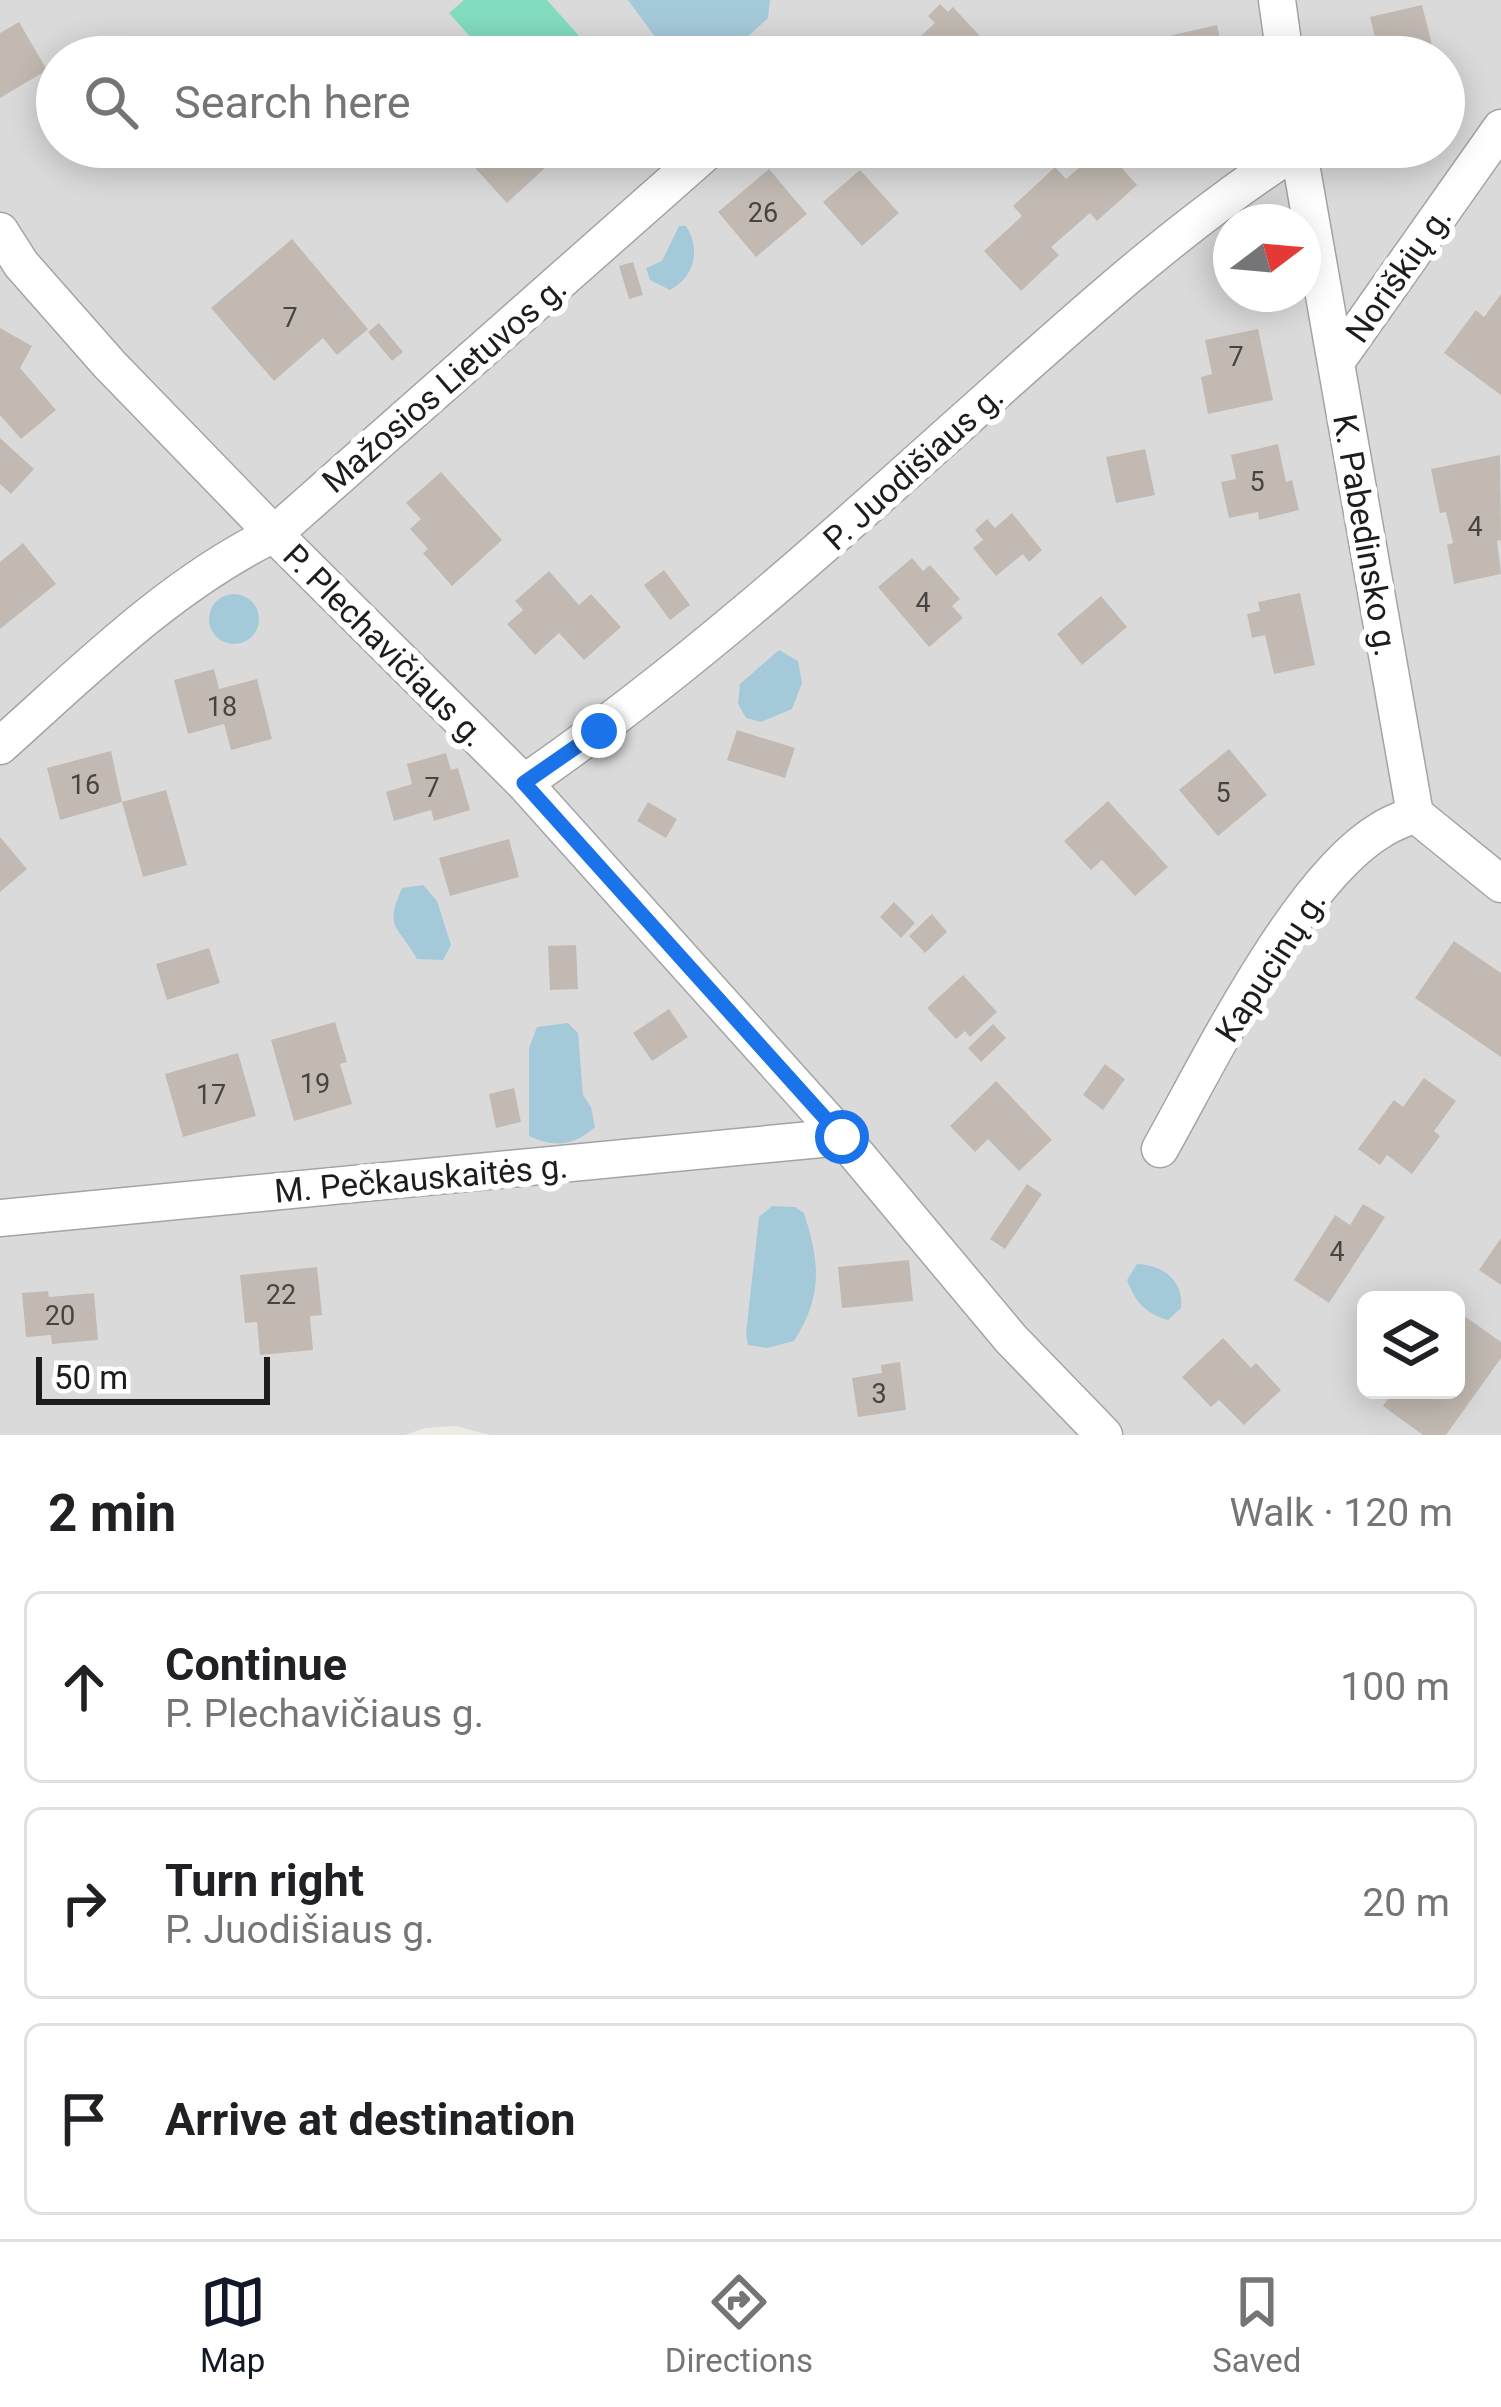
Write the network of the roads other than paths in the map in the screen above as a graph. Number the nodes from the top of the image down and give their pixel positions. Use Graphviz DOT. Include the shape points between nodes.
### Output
graph roads {
  1 [pos="1276,0"];
  2 [pos="1282,36"];
  3 [pos="1501,128"];
  4 [pos="688,168"];
  5 [pos="1270,168"];
  6 [pos="1302,168"];
  7 [pos="0,232"];
  8 [pos="1336,362"];
  9 [pos="274,534"];
  10 [pos="0,746"];
  11 [pos="524,783"];
  12 [pos="1415,814"];
  13 [pos="1501,884"];
  14 [pos="842,1137"];
  15 [pos="1160,1149"];
  16 [pos="0,1218"];
  17 [pos="1104,1435"];
  1 -- 2 [label="street"];
  3 -- 8 [label="street, Noriškių g."];
  4 -- 9 [label="street, Mažosios Lietuvos g."];
  5 -- 11 [label="street, P. Juodišiaus g." via="1126,276 813,556"];
  6 -- 8 [label="street, K. Pabedinsko g."];
  7 -- 9 [label="street, P. Plechavičiaus g." via="110,365"];
  8 -- 12 [label="street, K. Pabedinsko g."];
  9 -- 10 [label="street, Mažosios Lietuvos g." via="228,556"];
  9 -- 11 [label="street, P. Plechavičiaus g."];
  11 -- 14 [label="street, P. Plechavičiaus g."];
  12 -- 13 [label="street"];
  12 -- 15 [label="street, Kapucinų g." via="1378,831 1323,882 1252,985"];
  14 -- 16 [label="street, M. Pečkauskaitės g."];
  14 -- 17 [label="street, P. Plechavičiaus g." via="1011,1340"];
}
